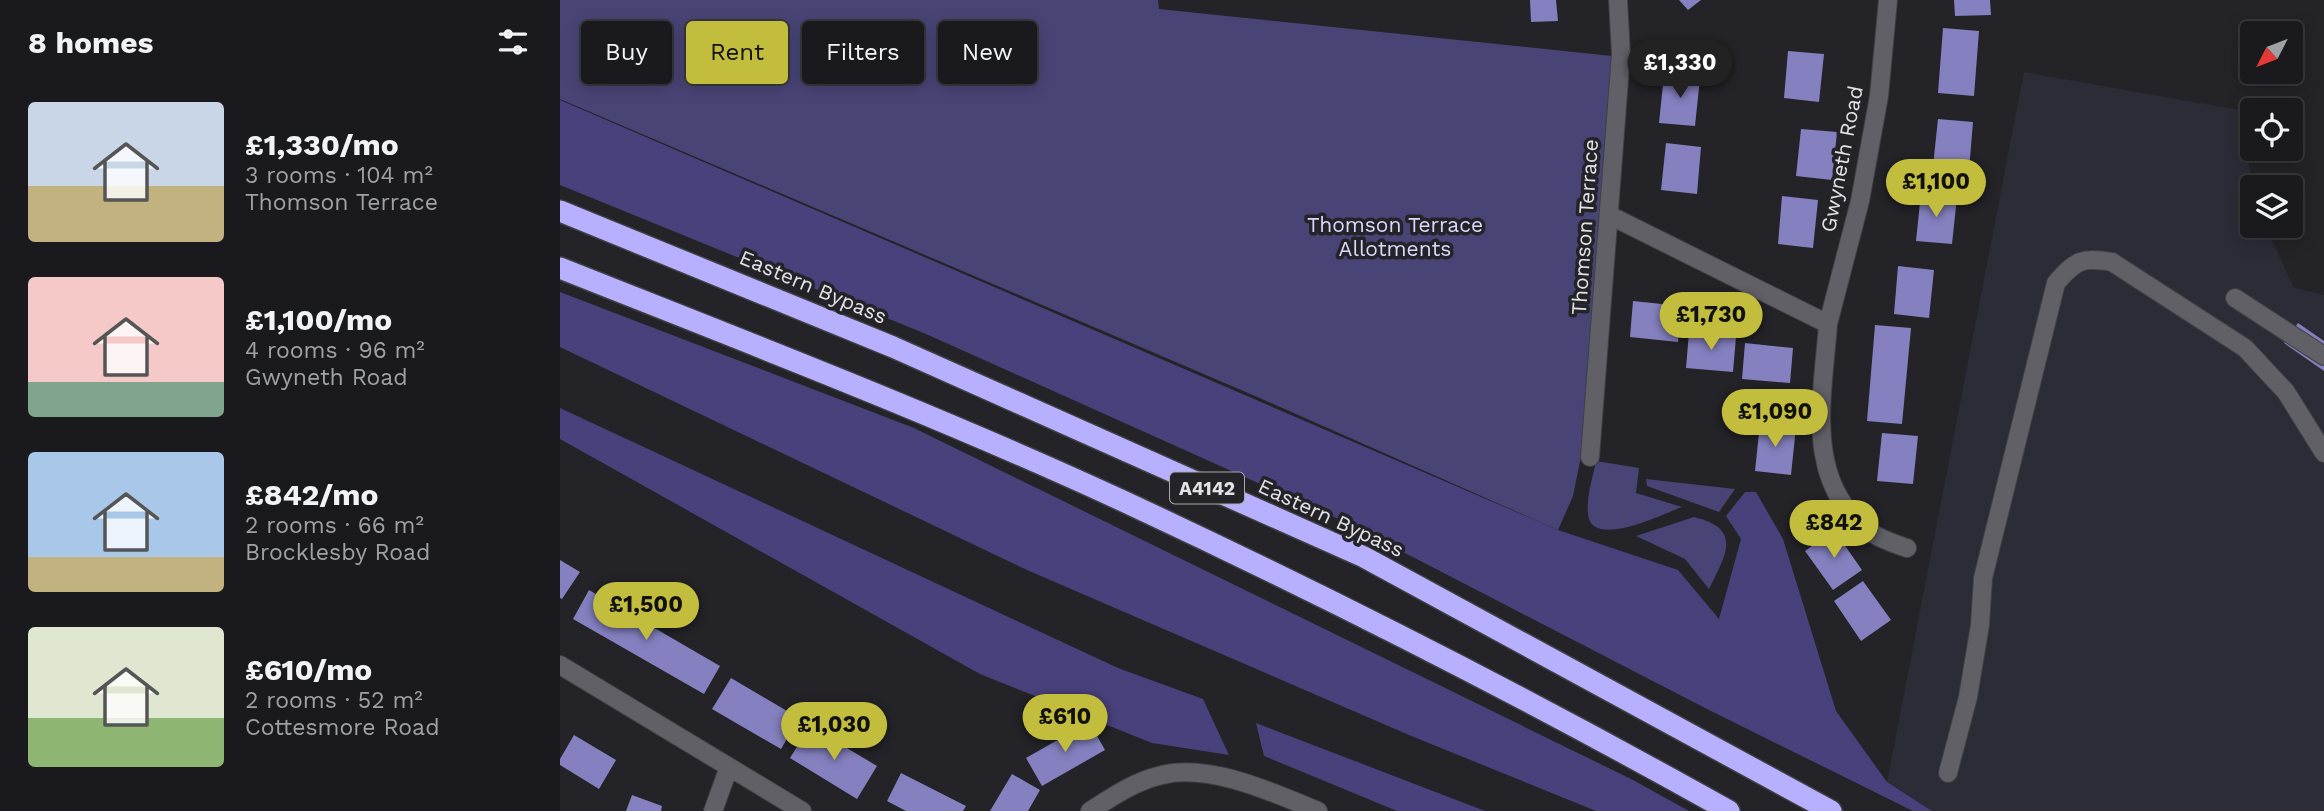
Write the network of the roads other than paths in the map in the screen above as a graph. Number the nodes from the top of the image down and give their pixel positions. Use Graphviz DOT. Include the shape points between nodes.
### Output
graph roads {
  1 [pos="1618,0"];
  2 [pos="1888,0"];
  3 [pos="560,211"];
  4 [pos="1609,215"];
  5 [pos="560,268"];
  6 [pos="2235,298"];
  7 [pos="1828,324"];
  8 [pos="2324,356"];
  9 [pos="2322,446"];
  10 [pos="1591,457"];
  11 [pos="1906,548"];
  12 [pos="560,665"];
  13 [pos="729,767"];
  14 [pos="1948,773"];
  15 [pos="713,811"];
  16 [pos="802,811"];
  17 [pos="1090,811"];
  18 [pos="1318,811"];
  19 [pos="1729,811"];
  20 [pos="1831,811"];
  1 -- 4 [label="street, Thomson Terrace" via="1621,54"];
  2 -- 7 [label="street, Gwyneth Road" via="1879,96 1860,201"];
  3 -- 20 [label="highway, Eastern Bypass / A4142" via="893,347 1364,557"];
  4 -- 7 [label="street"];
  4 -- 10 [label="street, Thomson Terrace"];
  5 -- 19 [label="highway, A4142" via="859,387 1121,500 1360,614"];
  6 -- 8 [label="street"];
  7 -- 11 [label="street, Gwyneth Road" via="1820,431 1825,470 1842,501 1872,533"];
  9 -- 14 [label="street" via="2286,392 2245,348 2112,262 2088,258 2071,266 2056,283 2008,473 1983,578 1968,697"];
  12 -- 13 [label="street"];
  13 -- 15 [label="street"];
  13 -- 16 [label="street"];
  17 -- 18 [label="street" via="1125,789 1163,774 1208,774 1262,788"];
}
